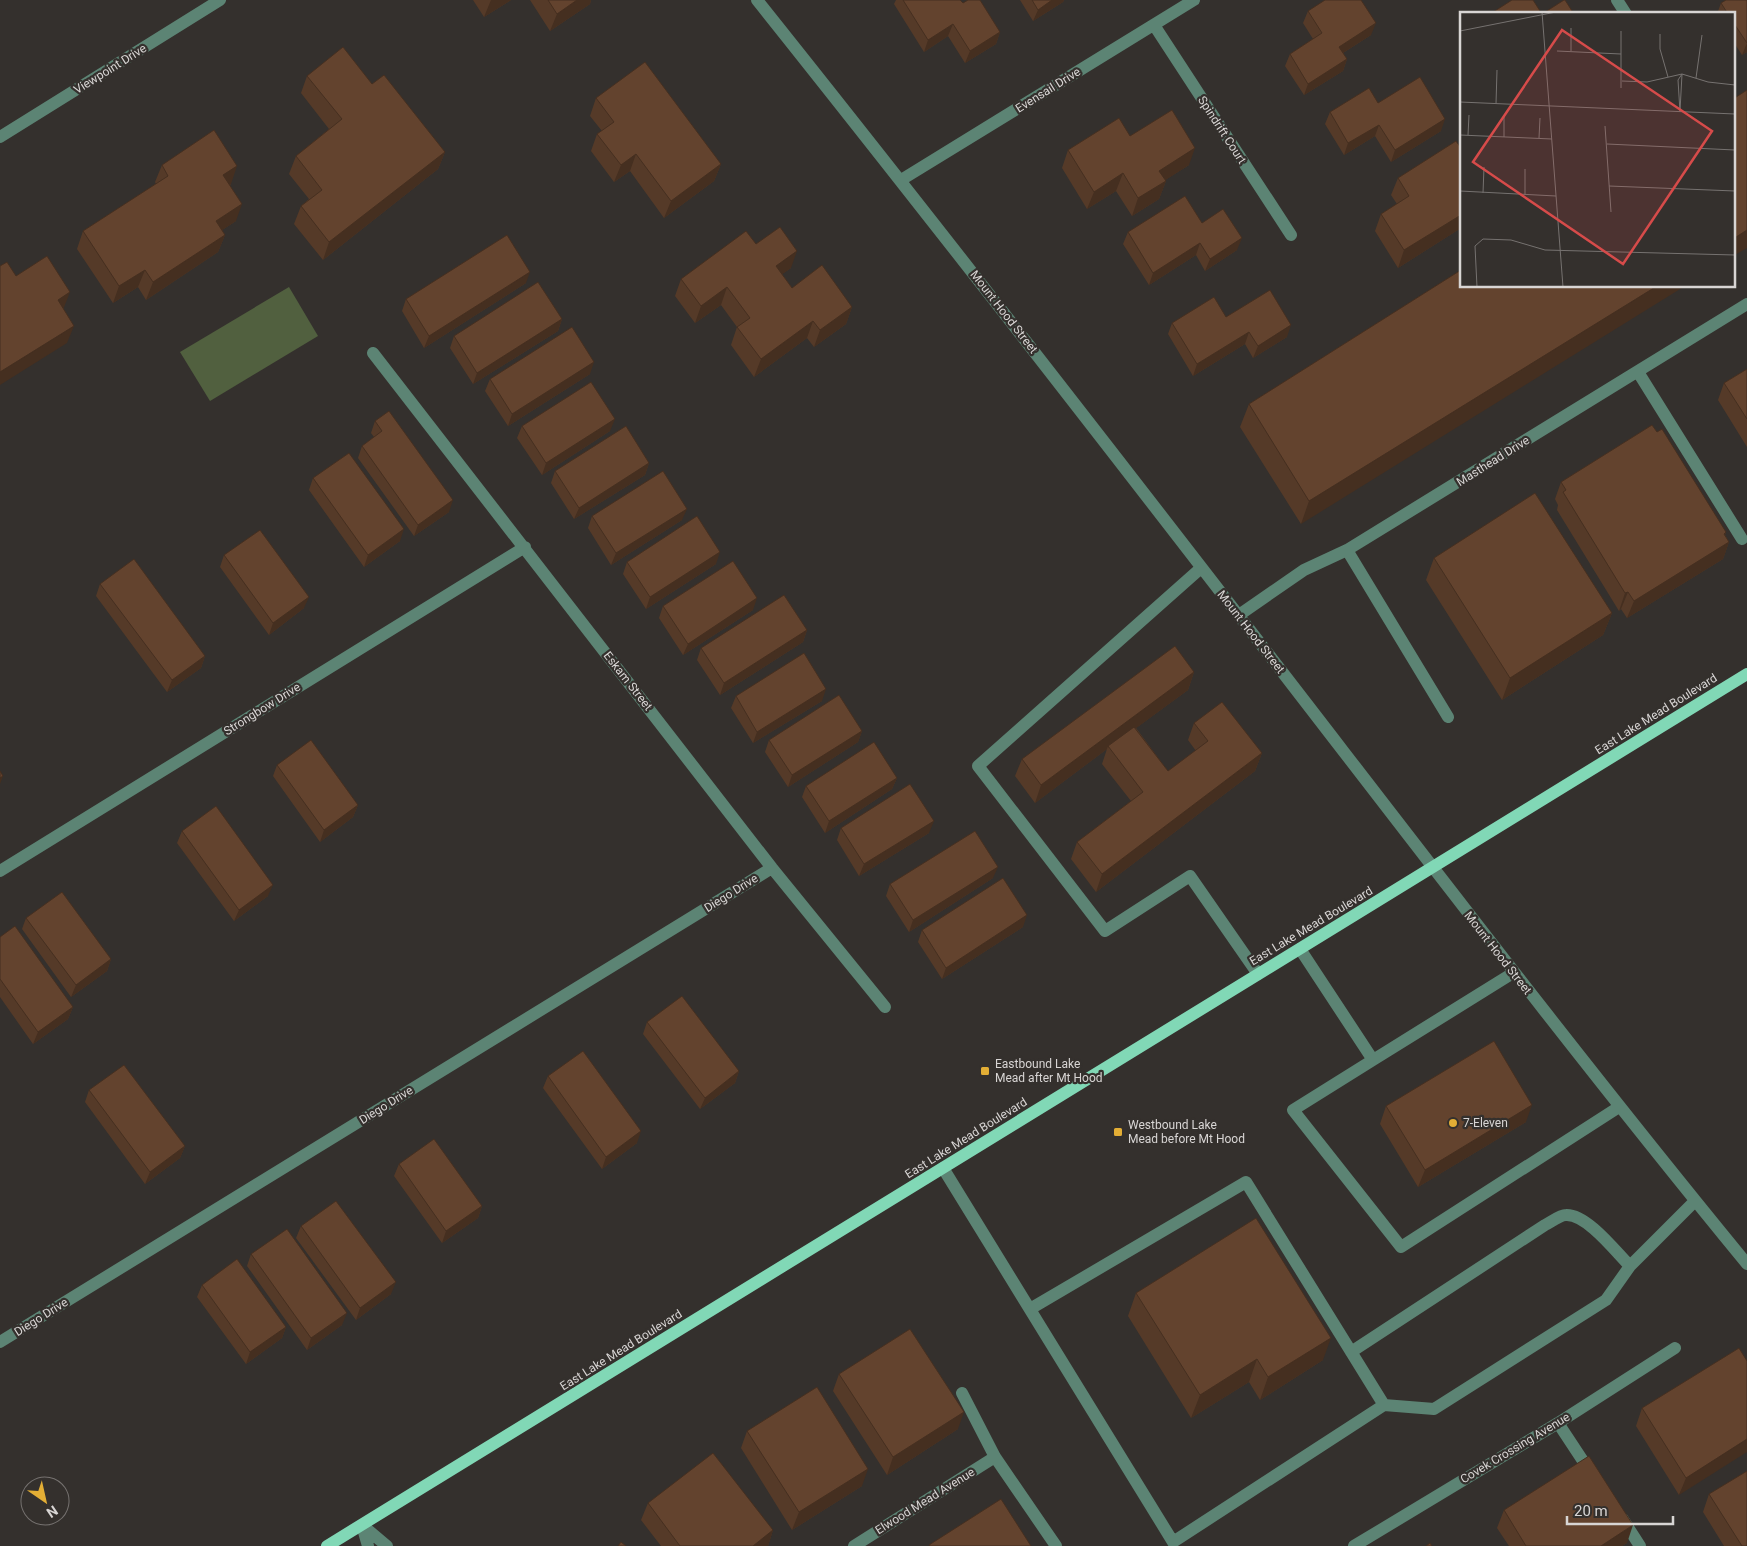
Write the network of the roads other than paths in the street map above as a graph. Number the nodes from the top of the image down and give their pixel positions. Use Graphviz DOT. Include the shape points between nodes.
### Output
graph roads {
  1 [pos="220,0"];
  2 [pos="757,0"];
  3 [pos="1194,0"];
  4 [pos="1617,0"];
  5 [pos="1625,12"];
  6 [pos="1154,24"];
  7 [pos="0,137"];
  8 [pos="901,180"];
  9 [pos="1290,234"];
  10 [pos="1747,304"];
  11 [pos="373,353"];
  12 [pos="1638,372"];
  13 [pos="1742,539"];
  14 [pos="525,547"];
  15 [pos="1347,550"];
  16 [pos="1201,568"];
  17 [pos="1239,616"];
  18 [pos="1747,674"];
  19 [pos="1448,717"];
  20 [pos="772,868"];
  21 [pos="1432,868"];
  22 [pos="0,870"];
  23 [pos="1300,949"];
  24 [pos="1514,973"];
  25 [pos="1258,974"];
  26 [pos="884,1006"];
  27 [pos="1373,1060"];
  28 [pos="1619,1107"];
  29 [pos="943,1168"];
  30 [pos="1695,1201"];
  31 [pos="1747,1264"];
  32 [pos="1630,1266"];
  33 [pos="1030,1309"];
  34 [pos="0,1342"];
  35 [pos="1675,1348"];
  36 [pos="1350,1352"];
  37 [pos="962,1393"];
  38 [pos="1384,1405"];
  39 [pos="1558,1423"];
  40 [pos="995,1457"];
  41 [pos="1596,1480"];
  42 [pos="1613,1505"];
  43 [pos="362,1525"];
  44 [pos="327,1546"];
  45 [pos="368,1546"];
  46 [pos="387,1546"];
  47 [pos="854,1546"];
  48 [pos="1056,1546"];
  49 [pos="1354,1546"];
  50 [pos="1640,1546"];
  1 -- 7 [label="street, Viewpoint Drive"];
  2 -- 8 [label="street, Mount Hood Street"];
  3 -- 6 [label="street, Evensail Drive"];
  4 -- 5 [label="street"];
  6 -- 8 [label="street, Evensail Drive"];
  6 -- 9 [label="street, Spindrift Court"];
  8 -- 16 [label="street, Mount Hood Street"];
  10 -- 12 [label="street, Masthead Drive"];
  11 -- 14 [label="street, Eskam Street"];
  12 -- 13 [label="street"];
  12 -- 15 [label="street, Masthead Drive"];
  14 -- 20 [label="street, Eskam Street"];
  14 -- 22 [label="street, Strongbow Drive"];
  15 -- 17 [label="street, Masthead Drive" via="1304,570"];
  15 -- 19 [label="street"];
  16 -- 17 [label="street, Mount Hood Street"];
  16 -- 25 [label="street" via="978,766 1104,931 1190,876"];
  17 -- 21 [label="street, Mount Hood Street"];
  18 -- 21 [label="main road, East Lake Mead Boulevard"];
  20 -- 26 [label="street, Eskam Street"];
  20 -- 34 [label="street, Diego Drive"];
  21 -- 23 [label="main road, East Lake Mead Boulevard"];
  21 -- 24 [label="street, Mount Hood Street"];
  23 -- 25 [label="main road, East Lake Mead Boulevard"];
  23 -- 27 [label="street"];
  24 -- 27 [label="street"];
  24 -- 28 [label="street, Mount Hood Street"];
  25 -- 29 [label="main road, East Lake Mead Boulevard"];
  27 -- 28 [label="street" via="1293,1110 1401,1248"];
  28 -- 30 [label="street, Mount Hood Street"];
  29 -- 33 [label="street"];
  29 -- 43 [label="main road, East Lake Mead Boulevard"];
  30 -- 31 [label="street, Mount Hood Street"];
  30 -- 32 [label="street"];
  32 -- 36 [label="street" via="1587,1223 1578,1217 1565,1215"];
  32 -- 38 [label="street" via="1606,1300 1434,1409"];
  33 -- 36 [label="street" via="1246,1182"];
  33 -- 38 [label="street" via="1173,1542"];
  35 -- 39 [label="street, Covek Crossing Avenue"];
  36 -- 38 [label="street"];
  37 -- 40 [label="street"];
  39 -- 41 [label="street"];
  39 -- 49 [label="street, Covek Crossing Avenue"];
  40 -- 47 [label="street, Elwood Mead Avenue"];
  40 -- 48 [label="street"];
  42 -- 50 [label="street"];
  43 -- 44 [label="main road, East Lake Mead Boulevard"];
  43 -- 45 [label="street"];
  43 -- 46 [label="street"];
}
